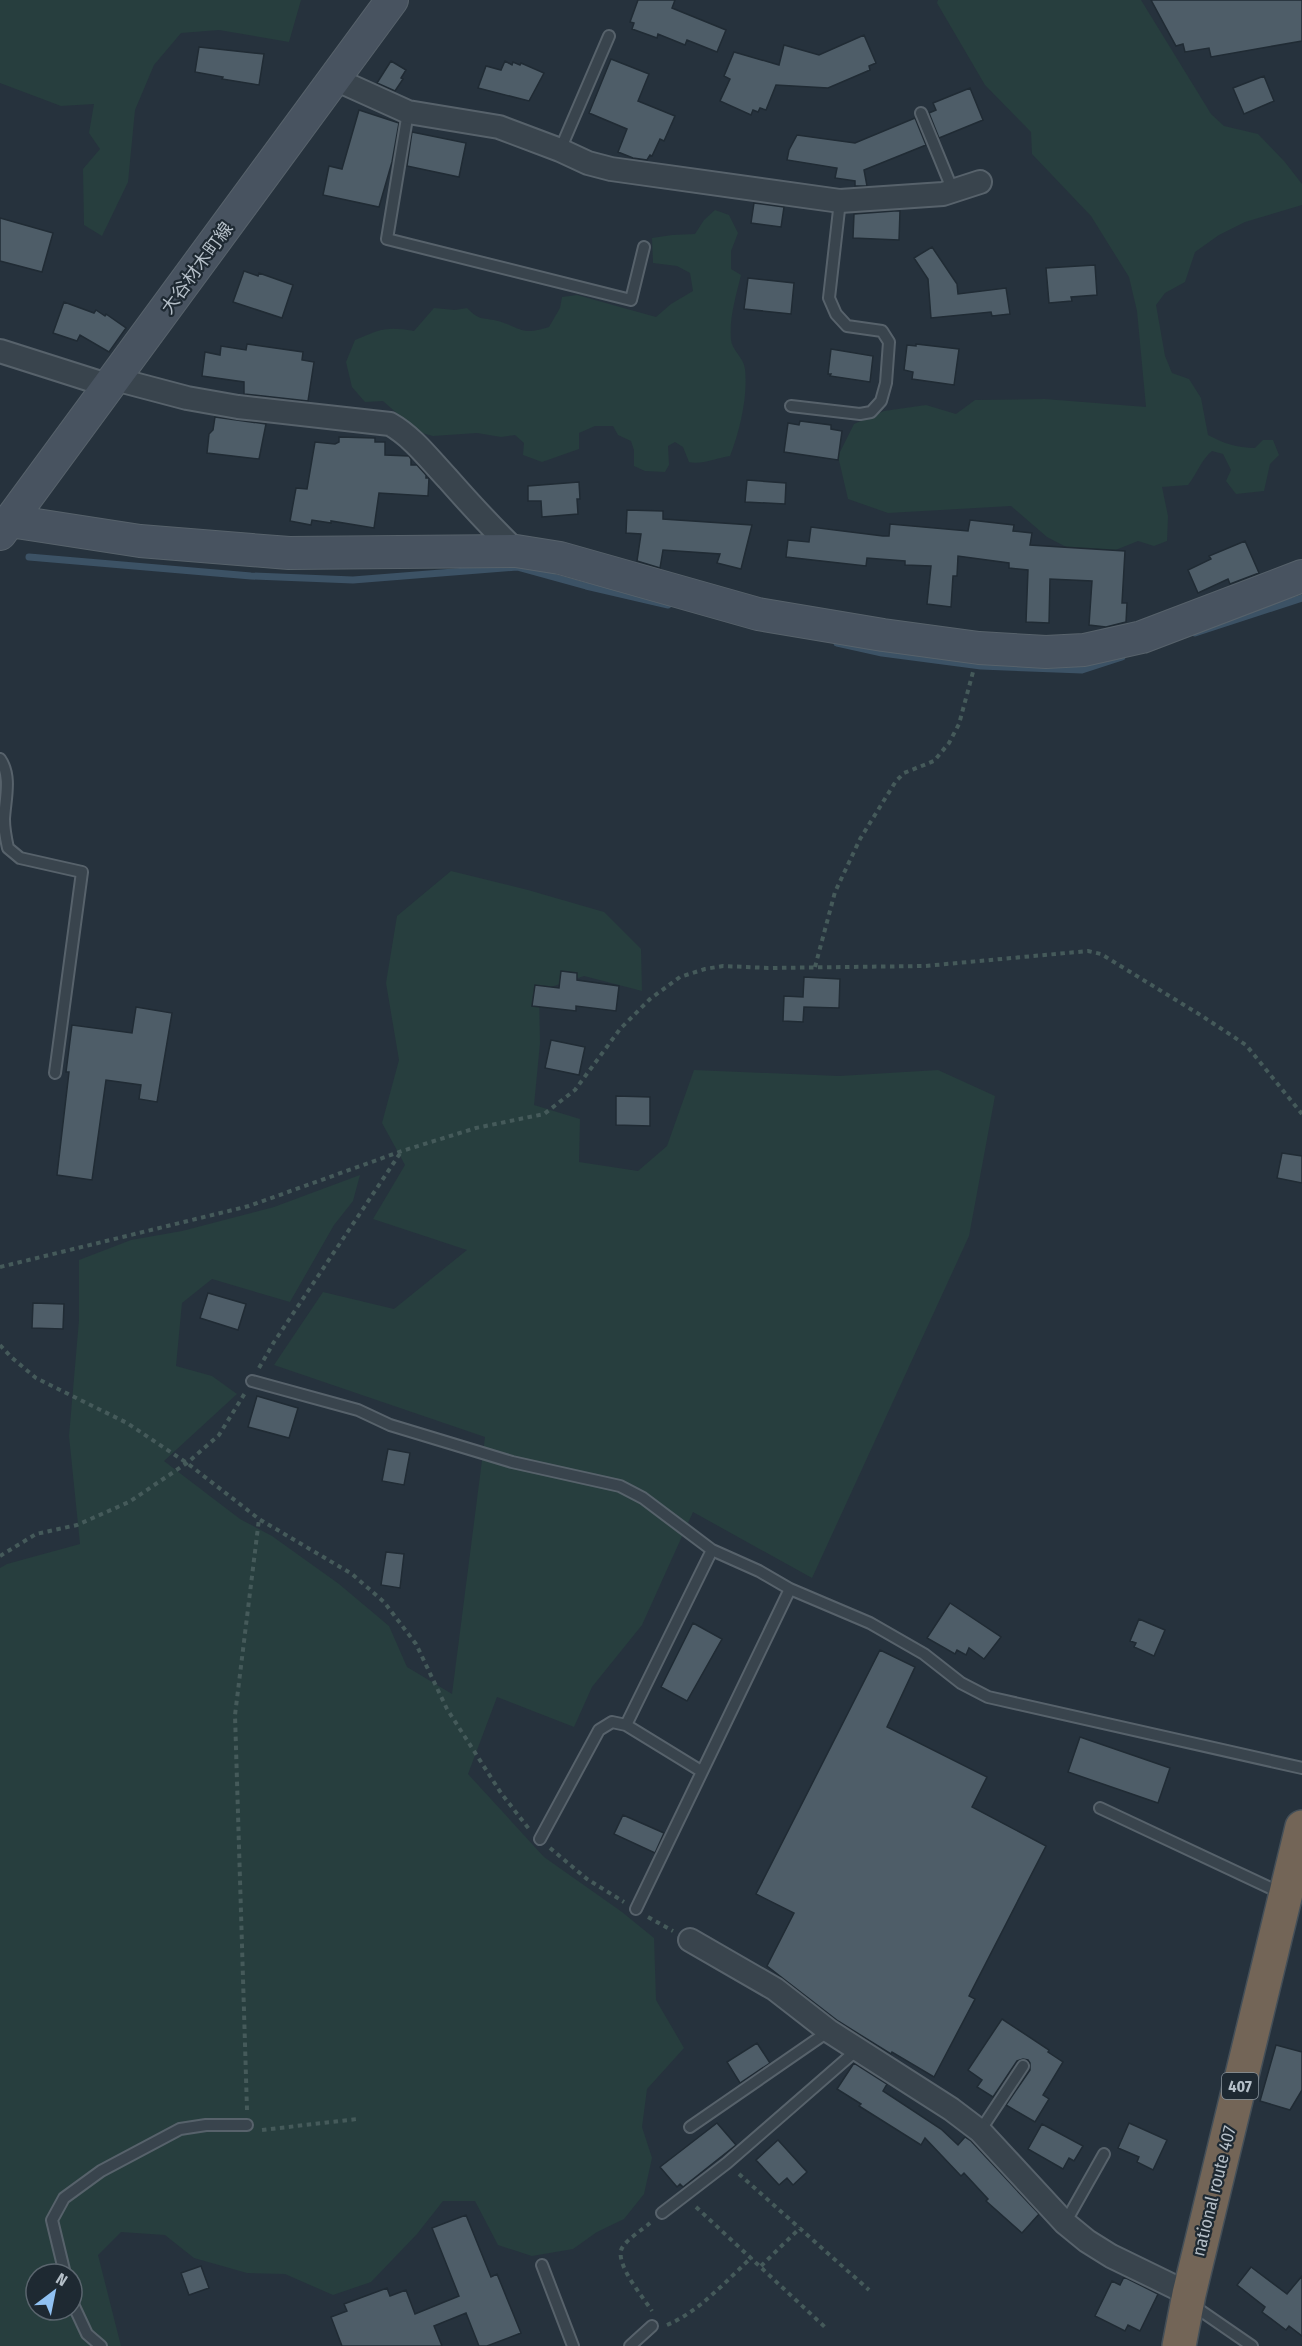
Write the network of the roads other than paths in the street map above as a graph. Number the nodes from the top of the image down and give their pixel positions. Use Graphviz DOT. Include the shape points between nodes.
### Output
graph roads {
  1 [pos="392,0"];
  2 [pos="609,36"];
  3 [pos="335,78"];
  4 [pos="408,111"];
  5 [pos="921,113"];
  6 [pos="560,150"];
  7 [pos="980,182"];
  8 [pos="953,191"];
  9 [pos="840,201"];
  10 [pos="644,247"];
  11 [pos="0,351"];
  12 [pos="113,382"];
  13 [pos="790,406"];
  14 [pos="5,528"];
  15 [pos="516,551"];
  16 [pos="1302,576"];
  17 [pos="0,759"];
  18 [pos="55,1073"];
  19 [pos="252,1381"];
  20 [pos="712,1550"];
  21 [pos="790,1589"];
  22 [pos="626,1725"];
  23 [pos="1302,1768"];
  24 [pos="701,1771"];
  25 [pos="1100,1808"];
  26 [pos="1302,1827"];
  27 [pos="540,1839"];
  28 [pos="1287,1895"];
  29 [pos="636,1909"];
  30 [pos="690,1940"];
  31 [pos="829,2031"];
  32 [pos="858,2049"];
  33 [pos="1023,2066"];
  34 [pos="247,2125"];
  35 [pos="690,2127"];
  36 [pos="980,2131"];
  37 [pos="1104,2154"];
  38 [pos="662,2213"];
  39 [pos="1065,2223"];
  40 [pos="62,2262"];
  41 [pos="543,2265"];
  42 [pos="1189,2298"];
  43 [pos="81,2322"];
  44 [pos="652,2326"];
  45 [pos="101,2346"];
  46 [pos="573,2346"];
  47 [pos="630,2346"];
  48 [pos="1179,2346"];
  49 [pos="1252,2346"];
  1 -- 3 [label="street, 大谷材木町線"];
  2 -- 6 [label="lane"];
  3 -- 4 [label="street"];
  3 -- 12 [label="street, 大谷材木町線"];
  4 -- 6 [label="street" via="499,127"];
  4 -- 10 [label="lane" via="387,239 631,300"];
  5 -- 8 [label="lane"];
  6 -- 9 [label="street" via="611,169"];
  7 -- 8 [label="street"];
  8 -- 9 [label="street"];
  9 -- 13 [label="lane" via="829,298 847,326 882,331 889,342 886,383 872,412"];
  11 -- 12 [label="street"];
  12 -- 14 [label="street, 大谷材木町線"];
  12 -- 15 [label="street" via="238,407 390,424 422,450"];
  14 -- 15 [label="street" via="289,553"];
  15 -- 16 [label="street" via="560,558 758,614 979,648 1046,652 1084,650 1142,637"];
  17 -- 18 [label="lane" via="7,788 4,821 8,848 20,858 82,872"];
  19 -- 20 [label="lane" via="358,1410 390,1425 512,1462 620,1486 643,1498"];
  20 -- 21 [label="lane"];
  20 -- 22 [label="lane"];
  21 -- 23 [label="lane" via="870,1623 988,1697"];
  21 -- 24 [label="lane"];
  22 -- 24 [label="lane"];
  22 -- 27 [label="lane" via="612,1722 599,1730"];
  24 -- 29 [label="lane"];
  25 -- 28 [label="lane"];
  26 -- 28 [label="highway, national route 407 / 407"];
  28 -- 42 [label="highway, national route 407 / 407"];
  30 -- 31 [label="street" via="775,1989"];
  31 -- 32 [label="street"];
  31 -- 35 [label="lane"];
  32 -- 36 [label="street"];
  32 -- 38 [label="lane" via="727,2163"];
  33 -- 36 [label="lane"];
  34 -- 40 [label="lane" via="180,2129 101,2172 64,2198 52,2220"];
  36 -- 39 [label="street"];
  37 -- 39 [label="lane"];
  39 -- 42 [label="street" via="1111,2256"];
  41 -- 46 [label="lane"];
  42 -- 48 [label="highway, national route 407 / 407"];
  42 -- 49 [label="lane"];
  43 -- 45 [label="lane" via="87,2334"];
  44 -- 47 [label="lane"];
}
